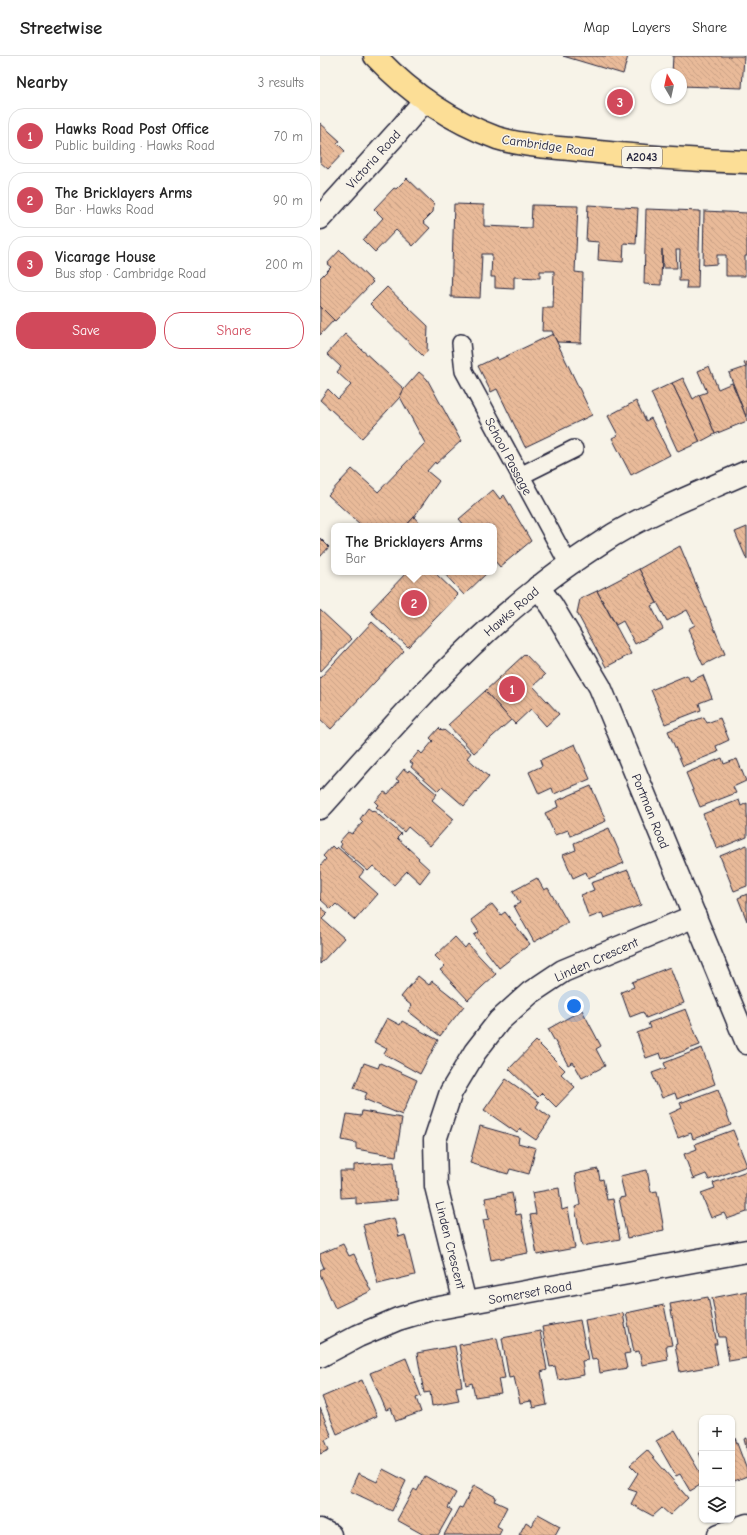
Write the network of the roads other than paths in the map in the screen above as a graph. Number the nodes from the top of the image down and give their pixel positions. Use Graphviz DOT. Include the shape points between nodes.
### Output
graph roads {
  1 [pos="375,56"];
  2 [pos="425,100"];
  3 [pos="747,162"];
  4 [pos="320,218"];
  5 [pos="461,343"];
  6 [pos="574,449"];
  7 [pos="747,472"];
  8 [pos="520,476"];
  9 [pos="569,565"];
  10 [pos="538,587"];
  11 [pos="320,808"];
  12 [pos="695,916"];
  13 [pos="747,1043"];
  14 [pos="747,1251"];
  15 [pos="465,1304"];
  16 [pos="320,1356"];
  17 [pos="747,1525"];
  18 [pos="320,1530"];
  19 [pos="330,1535"];
  20 [pos="719,1535"];
  1 -- 2 [label="main road, Cambridge Road / A2043" via="395,77"];
  2 -- 3 [label="main road, Cambridge Road / A2043" via="443,113 471,127 498,138 537,146 645,157"];
  2 -- 4 [label="street, Victoria Road"];
  5 -- 8 [label="lane, School Passage" via="464,371"];
  6 -- 8 [label="lane"];
  7 -- 9 [label="street, Hawks Road" via="659,511 615,535"];
  8 -- 9 [label="lane, School Passage"];
  9 -- 10 [label="street, Hawks Road"];
  10 -- 11 [label="street, Hawks Road" via="479,639 414,704"];
  10 -- 12 [label="street, Portman Road" via="600,687"];
  12 -- 13 [label="street, Portman Road"];
  12 -- 15 [label="street, Linden Crescent" via="563,971 530,993 499,1021 475,1052 451,1092 435,1140 436,1186"];
  14 -- 15 [label="street, Somerset Road"];
  15 -- 16 [label="street, Somerset Road" via="428,1310 398,1319"];
  17 -- 20 [label="street"];
  18 -- 19 [label="street"];
}
